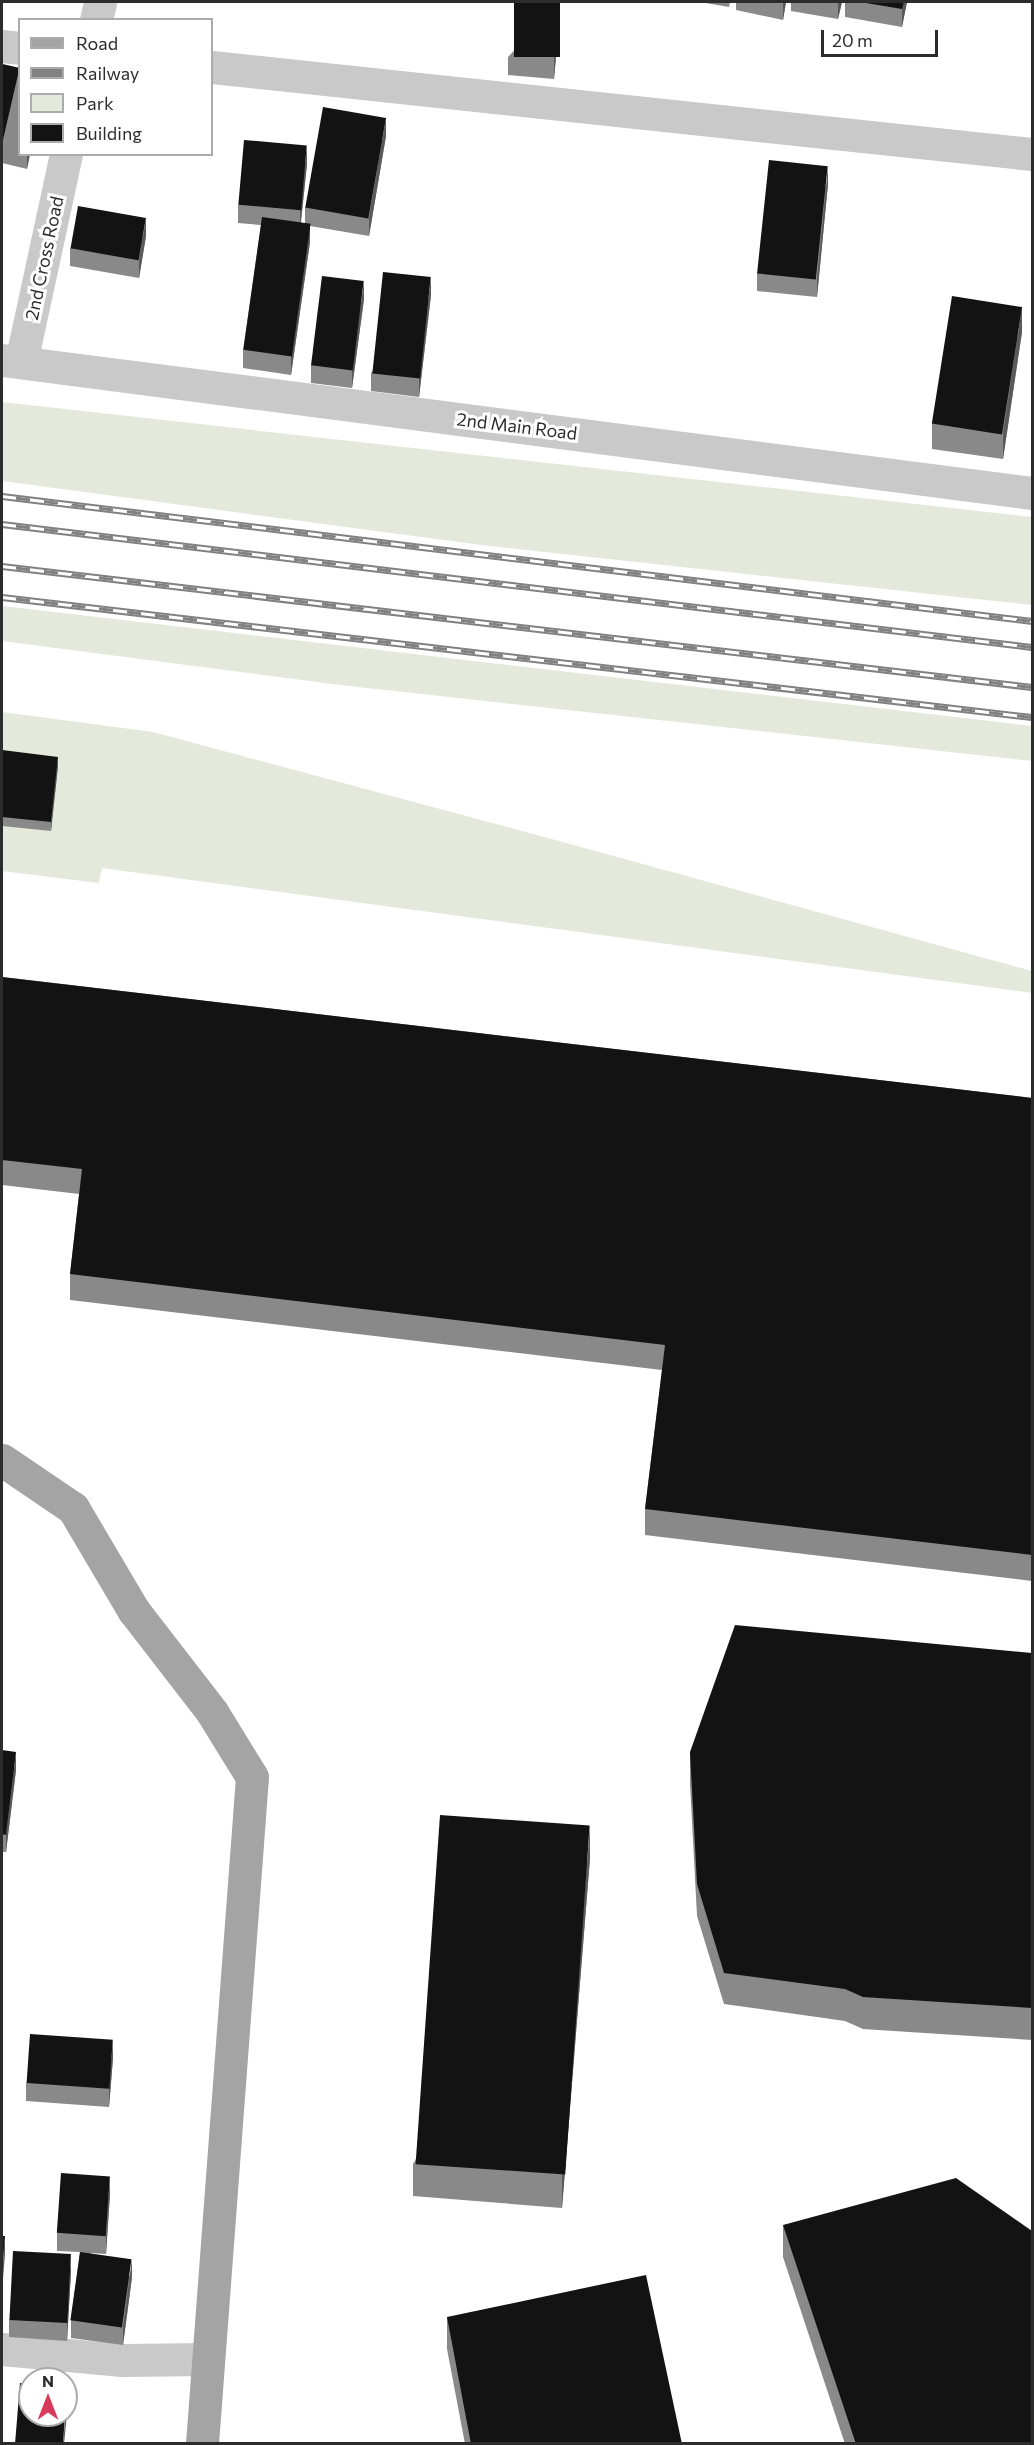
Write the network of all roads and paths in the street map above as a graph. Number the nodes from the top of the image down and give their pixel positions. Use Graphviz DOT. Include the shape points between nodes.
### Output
graph roads {
  1 [pos="100,2"];
  2 [pos="96,18"];
  3 [pos="2,46"];
  4 [pos="18,48"];
  5 [pos="213,67"];
  6 [pos="1032,154"];
  7 [pos="65,156"];
  8 [pos="11,361"];
  9 [pos="1032,493"];
  10 [pos="2,1460"];
  11 [pos="2,2349"];
  12 [pos="208,2359"];
  13 [pos="202,2444"];
  1 -- 2 [label="street"];
  3 -- 4 [label="street"];
  5 -- 6 [label="street"];
  7 -- 8 [label="street, 2nd Cross Road"];
  8 -- 9 [label="street, 2nd Main Road"];
  10 -- 12 [label="main road" via="73,1508 134,1611 212,1712 252,1777"];
  11 -- 12 [label="street" via="123,2360"];
  12 -- 13 [label="main road"];
}
